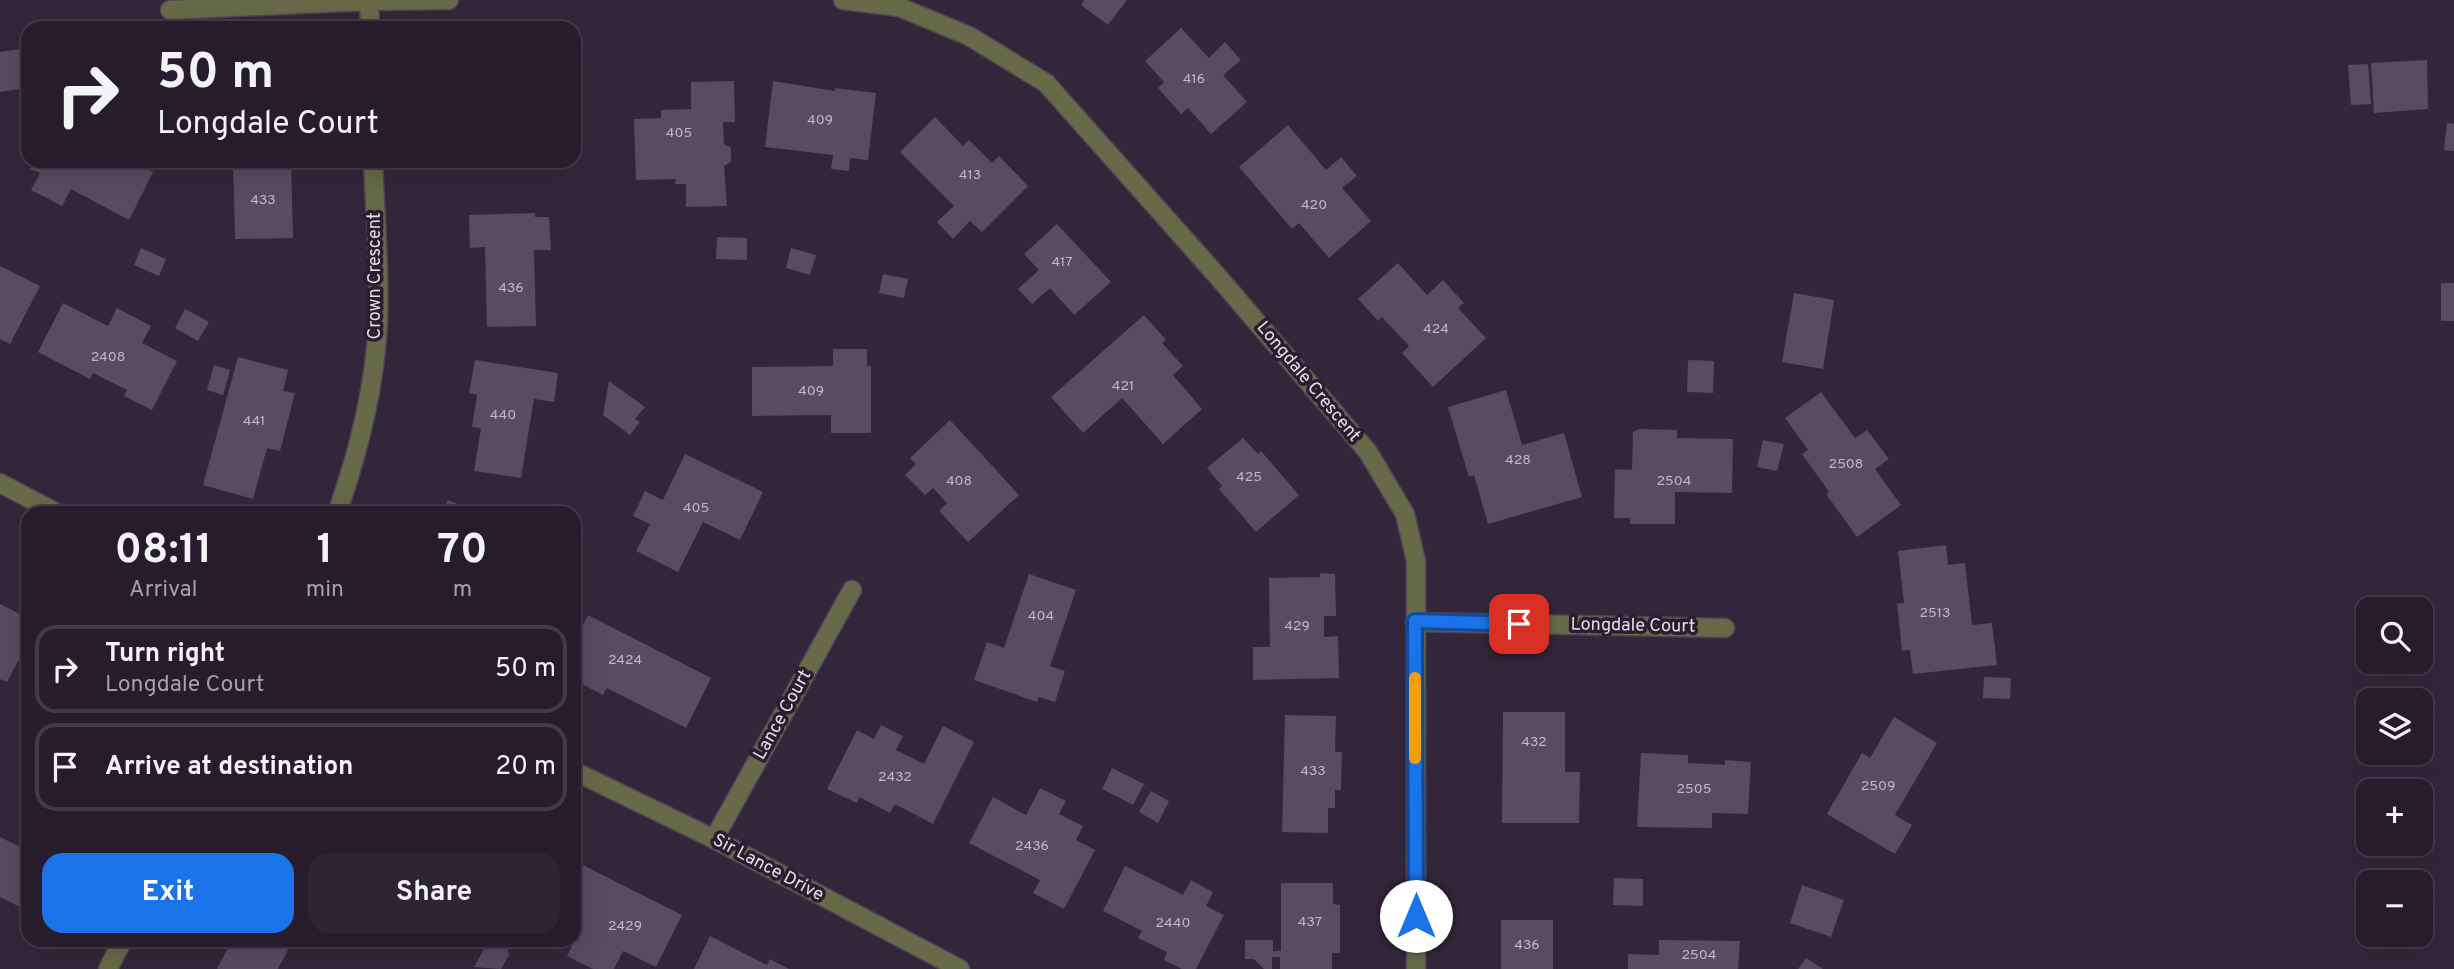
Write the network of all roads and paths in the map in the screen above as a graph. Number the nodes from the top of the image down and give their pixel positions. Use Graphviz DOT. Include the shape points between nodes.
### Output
graph roads {
  1 [pos="369,0"];
  2 [pos="449,0"];
  3 [pos="842,0"];
  4 [pos="170,10"];
  5 [pos="370,21"];
  6 [pos="373,168"];
  7 [pos="0,483"];
  8 [pos="44,506"];
  9 [pos="339,506"];
  10 [pos="852,590"];
  11 [pos="1415,621"];
  12 [pos="1726,628"];
  13 [pos="581,774"];
  14 [pos="714,839"];
  15 [pos="119,947"];
  16 [pos="108,969"];
  17 [pos="960,969"];
  18 [pos="1416,969"];
  1 -- 2 [label="street"];
  1 -- 4 [label="street"];
  1 -- 5 [label="street"];
  3 -- 11 [label="street, Longdale Crescent" via="899,7 969,36 1046,83 1368,452 1405,514 1416,561"];
  6 -- 9 [label="street, Crown Crescent" via="378,320 373,374"];
  7 -- 8 [label="street"];
  10 -- 14 [label="street, Lance Court"];
  11 -- 12 [label="street, Longdale Court"];
  11 -- 18 [label="street, Longdale Crescent"];
  13 -- 14 [label="street, Sir Lance Drive"];
  14 -- 17 [label="street, Sir Lance Drive"];
  15 -- 16 [label="street"];
}
